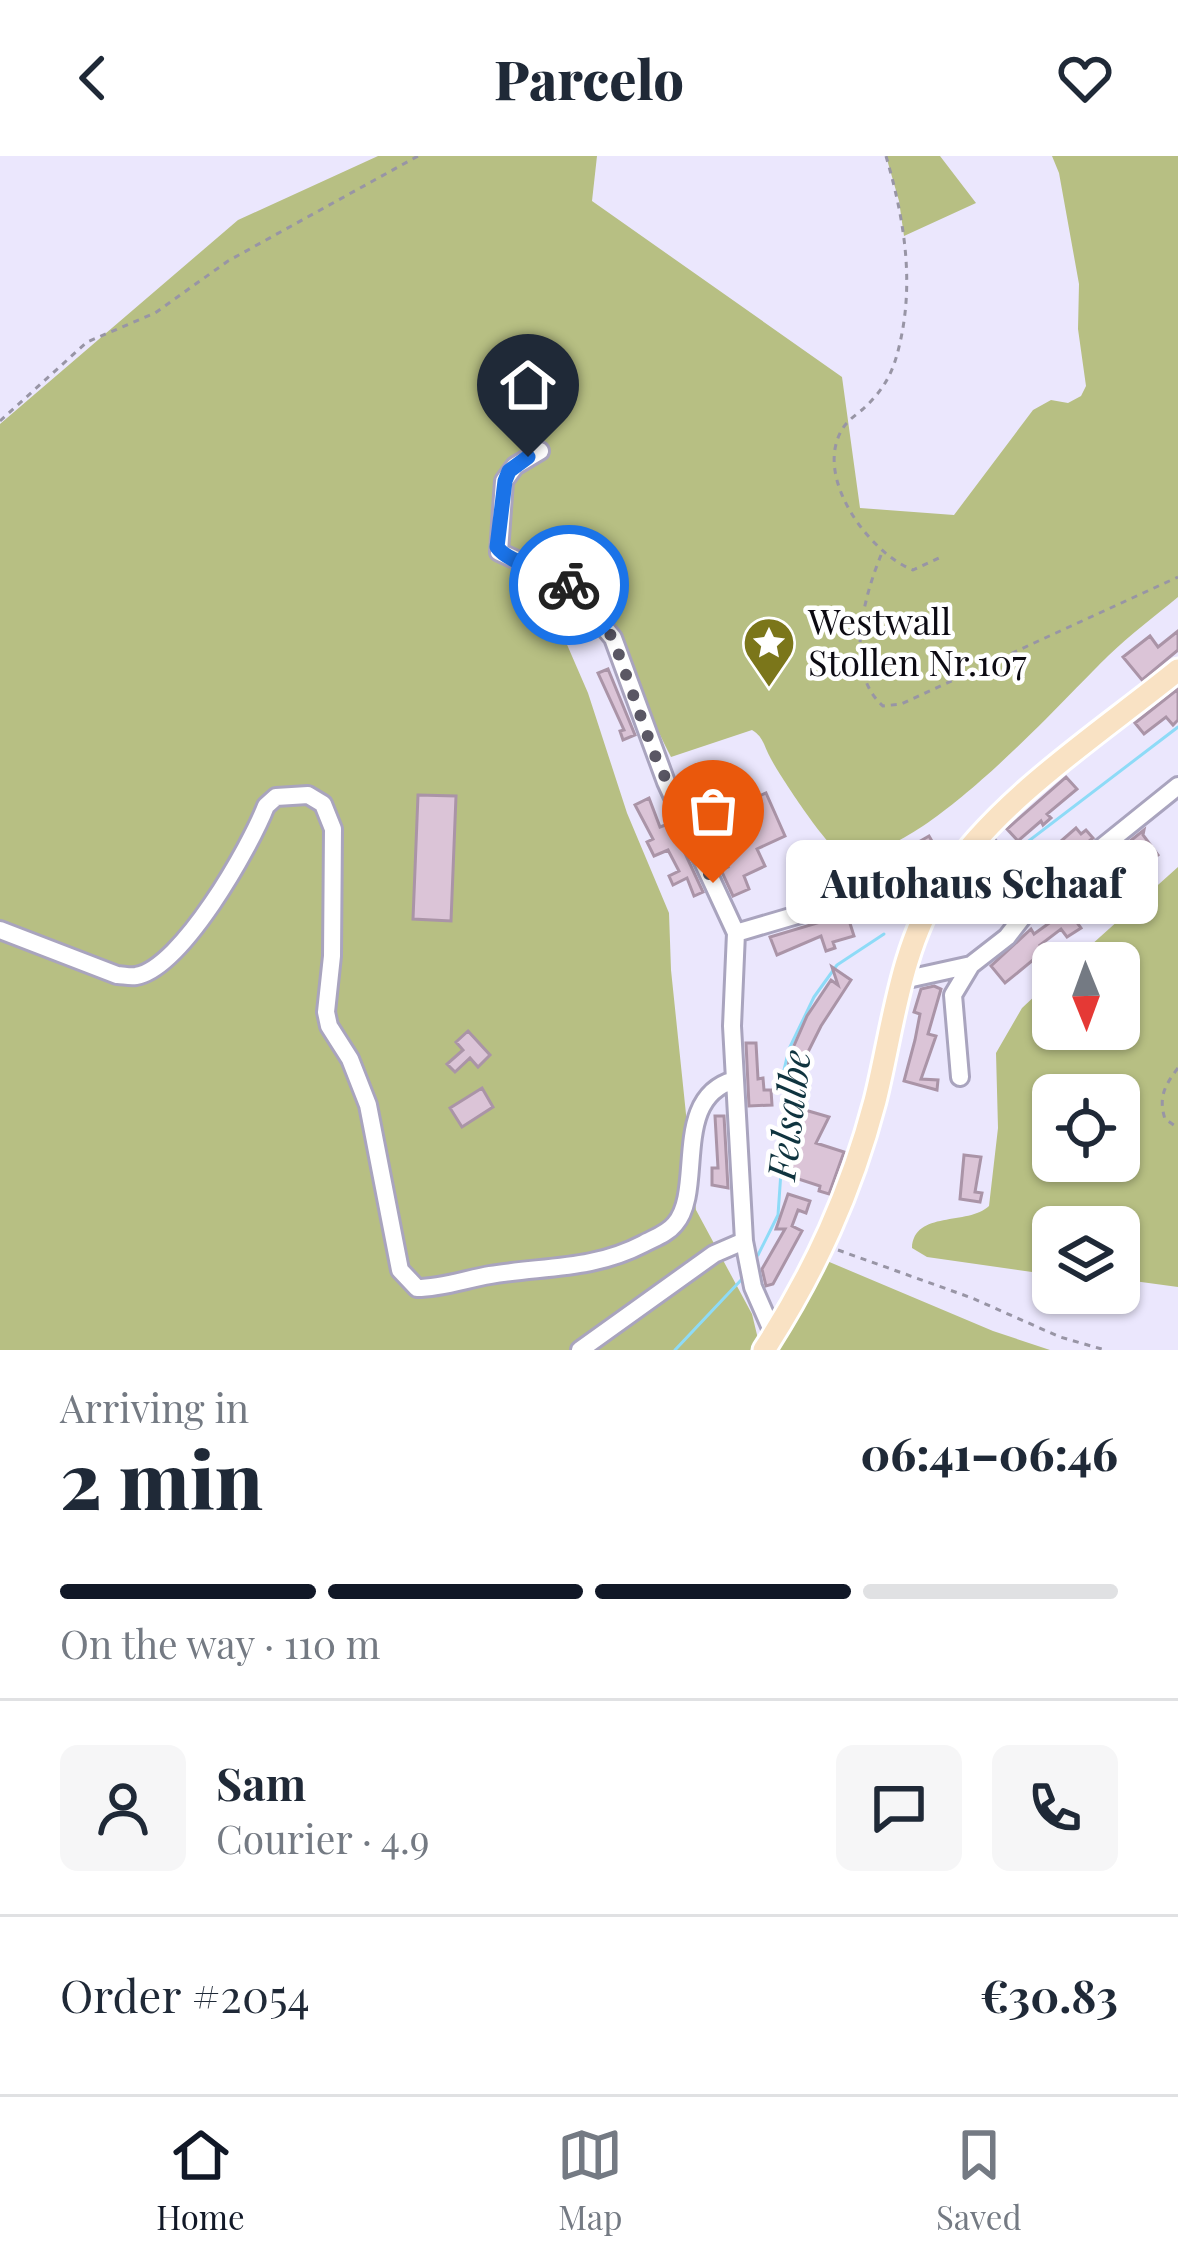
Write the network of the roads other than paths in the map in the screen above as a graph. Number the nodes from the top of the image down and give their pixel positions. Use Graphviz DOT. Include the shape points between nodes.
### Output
graph roads {
  1 [pos="540,452"];
  2 [pos="1178,670"];
  3 [pos="1178,787"];
  4 [pos="980,836"];
  5 [pos="940,886"];
  6 [pos="1034,902"];
  7 [pos="0,930"];
  8 [pos="736,933"];
  9 [pos="971,964"];
  10 [pos="903,980"];
  11 [pos="960,1077"];
  12 [pos="735,1080"];
  13 [pos="744,1240"];
  14 [pos="769,1343"];
  15 [pos="580,1350"];
  1 -- 8 [label="street" via="509,471 497,547 566,582 613,638"];
  2 -- 4 [label="main road"];
  3 -- 6 [label="street"];
  4 -- 5 [label="main road"];
  4 -- 6 [label="street"];
  5 -- 8 [label="street" via="906,883"];
  5 -- 10 [label="main road"];
  6 -- 9 [label="street" via="1007,938"];
  7 -- 12 [label="street" via="137,976 168,956 213,902 266,806 293,794 323,804 333,829 326,1012 368,1105 400,1270 417,1288 571,1268 666,1232 681,1215 705,1101 717,1085"];
  8 -- 12 [label="street"];
  9 -- 10 [label="street"];
  9 -- 11 [label="street" via="953,995"];
  10 -- 14 [label="main road" via="864,1139 825,1246"];
  12 -- 13 [label="street"];
  13 -- 14 [label="street"];
  13 -- 15 [label="street"];
}
